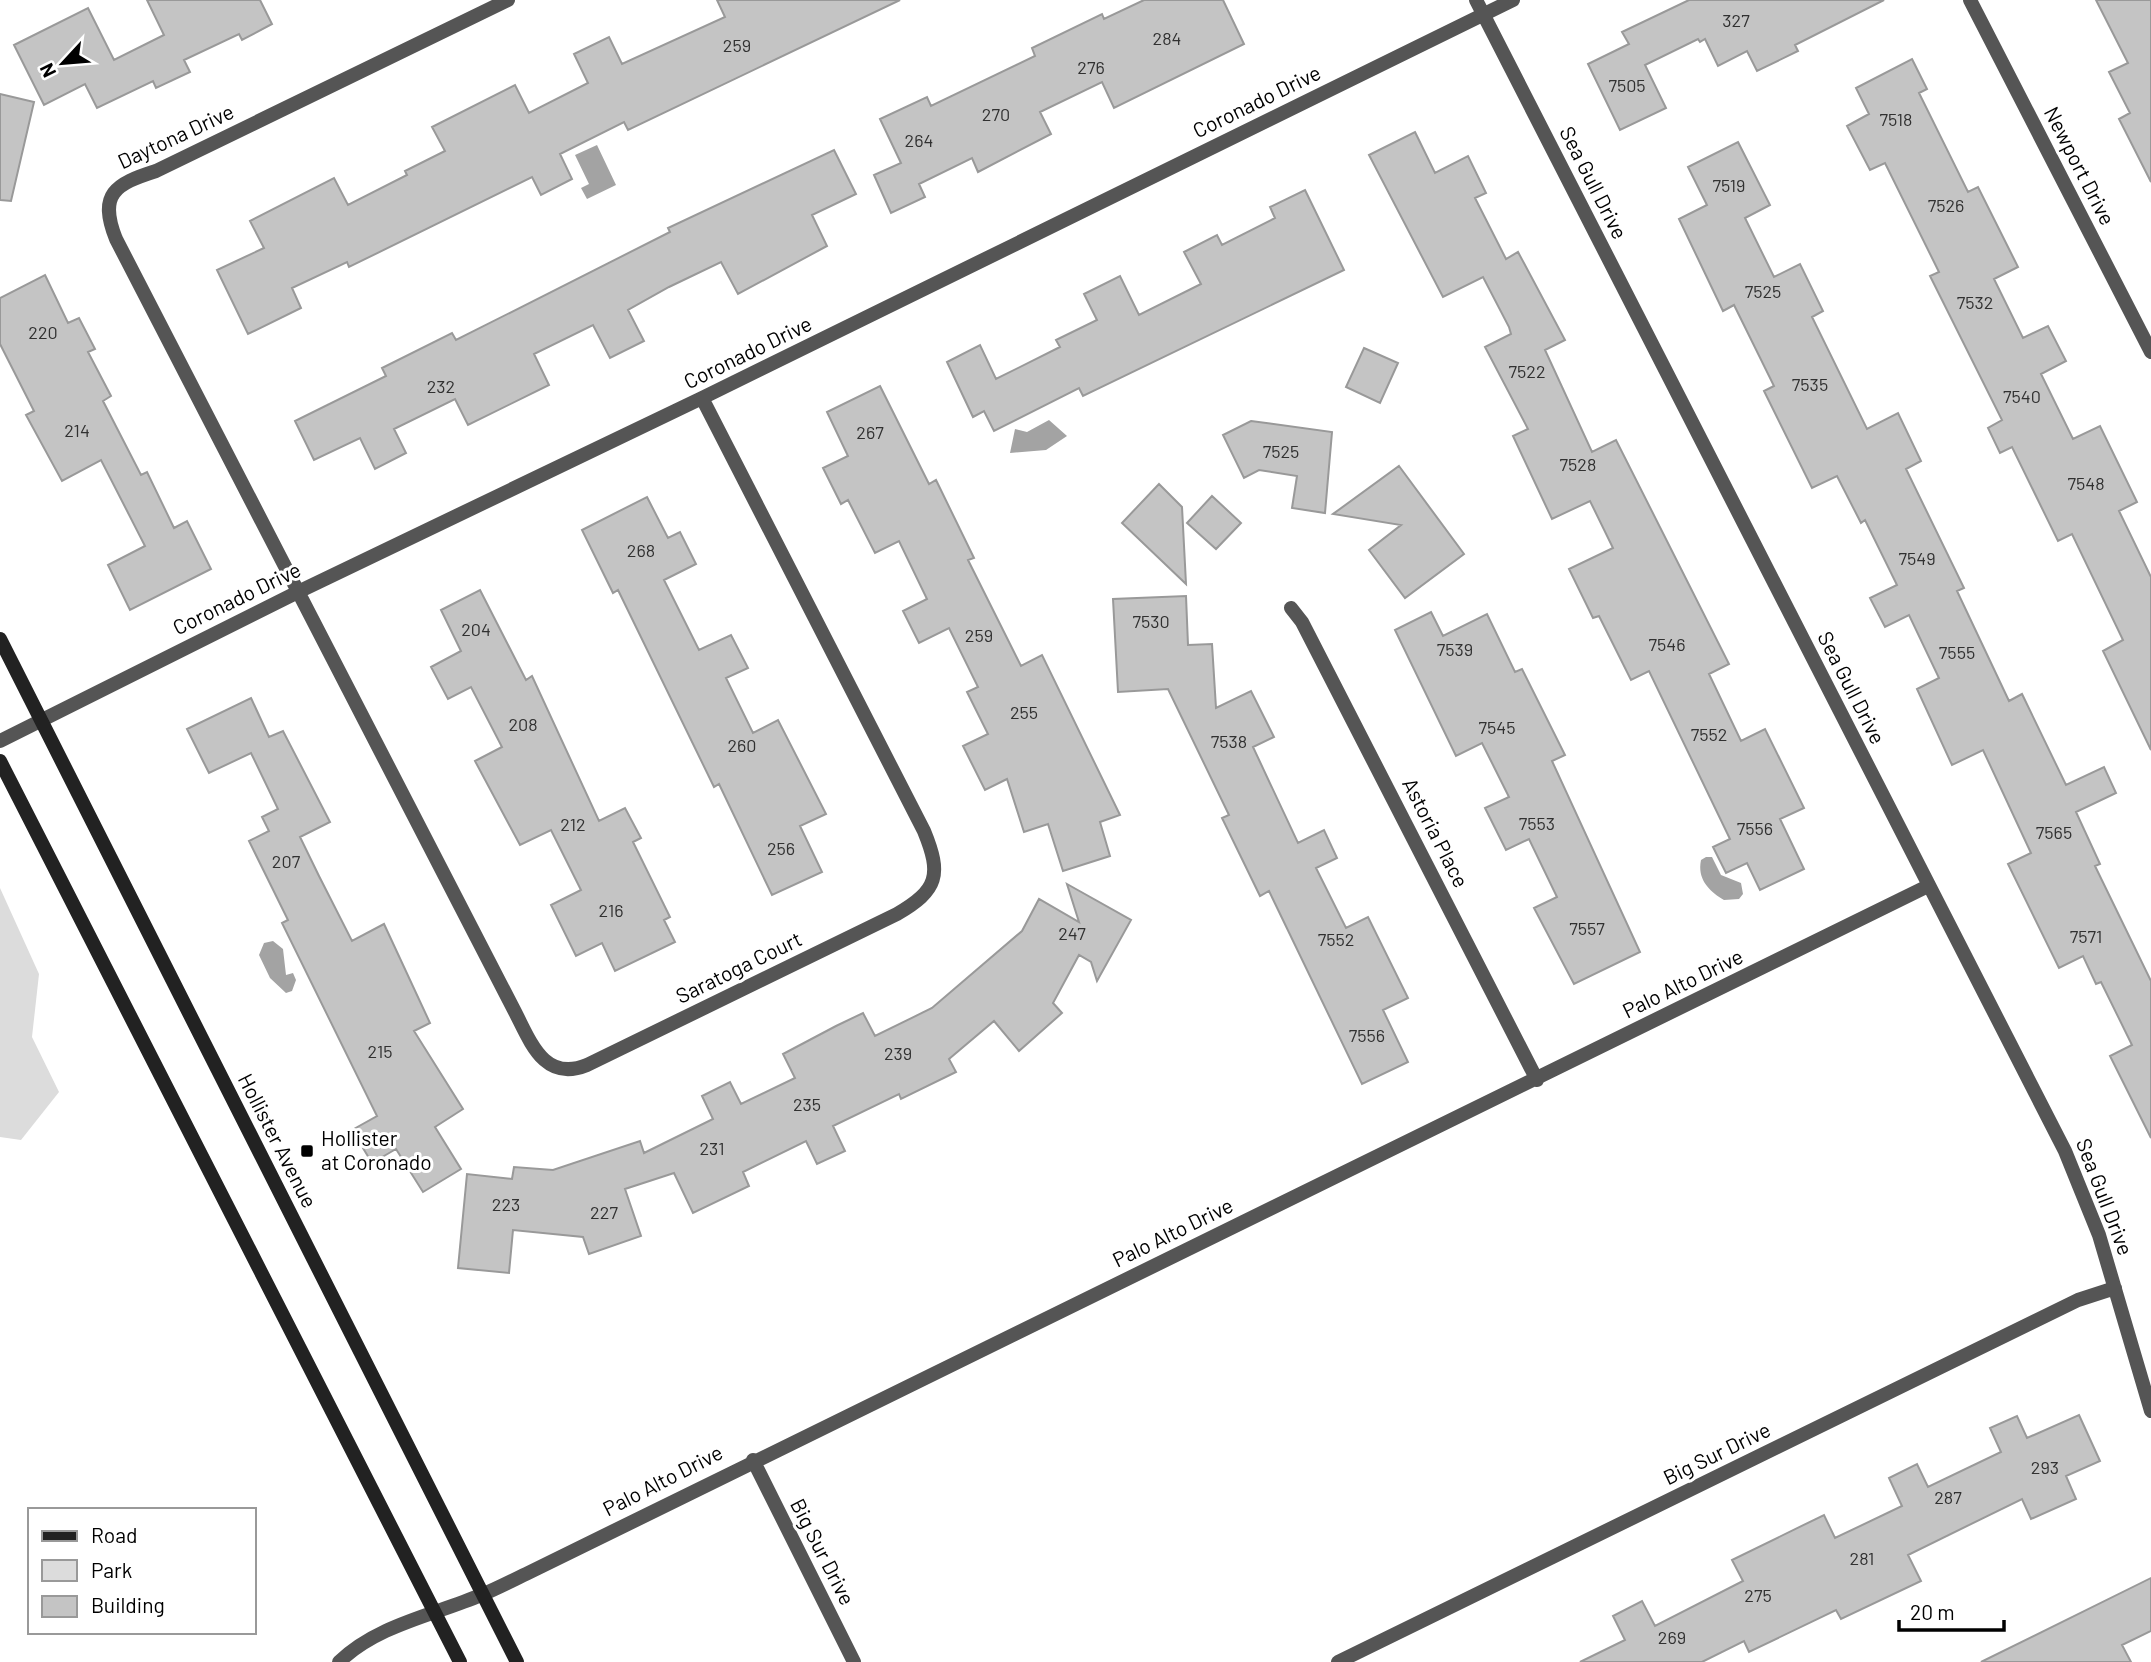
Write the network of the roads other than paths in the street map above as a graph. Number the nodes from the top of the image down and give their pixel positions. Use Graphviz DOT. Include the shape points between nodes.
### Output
graph roads {
  1 [pos="508,0"];
  2 [pos="1476,0"];
  3 [pos="1513,0"];
  4 [pos="1970,0"];
  5 [pos="1483,15"];
  6 [pos="2151,352"];
  7 [pos="702,398"];
  8 [pos="300,591"];
  9 [pos="1291,608"];
  10 [pos="0,639"];
  11 [pos="41,720"];
  12 [pos="0,741"];
  13 [pos="0,761"];
  14 [pos="1928,886"];
  15 [pos="1537,1080"];
  16 [pos="2115,1288"];
  17 [pos="2151,1411"];
  18 [pos="752,1460"];
  19 [pos="482,1594"];
  20 [pos="434,1612"];
  21 [pos="339,1662"];
  22 [pos="460,1662"];
  23 [pos="517,1662"];
  24 [pos="854,1662"];
  25 [pos="1338,1662"];
  1 -- 8 [label="street, Daytona Drive" via="156,171 121,183 107,207 117,239"];
  2 -- 5 [label="street, Sea Gull Drive"];
  3 -- 5 [label="street, Coronado Drive"];
  4 -- 6 [label="street, Newport Drive"];
  5 -- 7 [label="street, Coronado Drive"];
  5 -- 14 [label="street, Sea Gull Drive"];
  7 -- 8 [label="street, Coronado Drive"];
  7 -- 8 [label="street, Saratoga Court" via="924,831 936,870 933,886 897,914 598,1059 579,1068 556,1069 535,1047"];
  8 -- 11 [label="street, Coronado Drive"];
  9 -- 15 [label="street, Astoria Place"];
  10 -- 11 [label="main road, Hollister Avenue"];
  11 -- 12 [label="street, Coronado Drive"];
  11 -- 19 [label="main road, Hollister Avenue"];
  13 -- 20 [label="main road"];
  14 -- 15 [label="street, Palo Alto Drive"];
  14 -- 16 [label="street, Sea Gull Drive" via="2080,1184"];
  15 -- 18 [label="street, Palo Alto Drive"];
  16 -- 17 [label="street, Sea Gull Drive"];
  16 -- 25 [label="street, Big Sur Drive" via="2078,1300"];
  18 -- 19 [label="street, Palo Alto Drive"];
  18 -- 24 [label="street, Big Sur Drive"];
  19 -- 20 [label="street, Palo Alto Drive"];
  19 -- 23 [label="main road, Hollister Avenue"];
  20 -- 21 [label="street, Palo Alto Drive" via="352,1649"];
  20 -- 22 [label="main road"];
}
